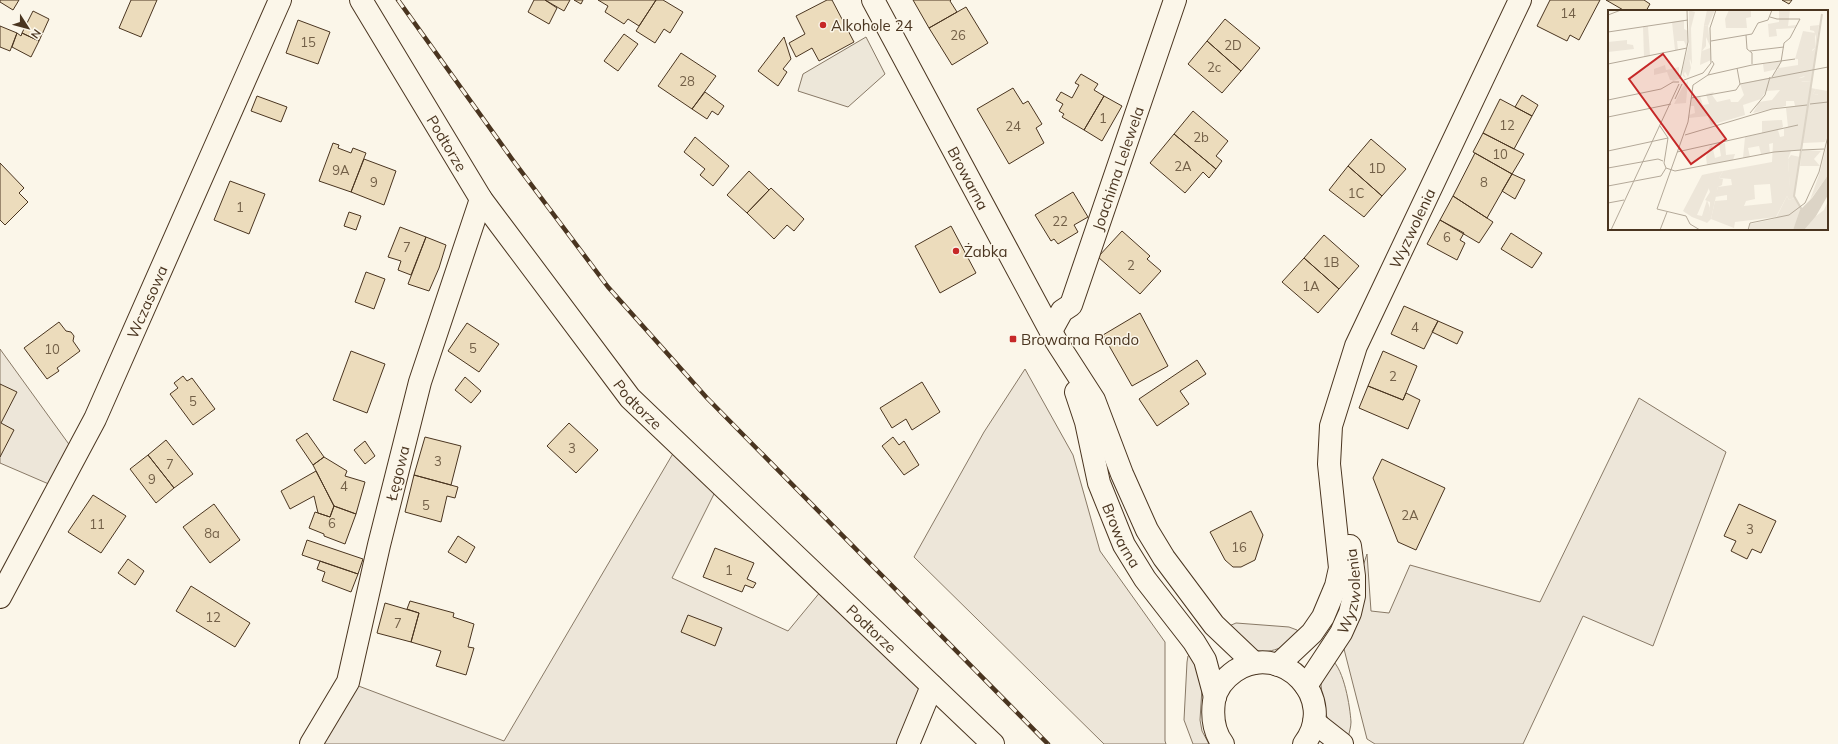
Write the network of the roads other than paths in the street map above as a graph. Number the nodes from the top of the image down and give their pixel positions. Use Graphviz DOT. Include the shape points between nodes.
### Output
graph roads {
  1 [pos="280,0"];
  2 [pos="361,0"];
  3 [pos="873,0"];
  4 [pos="1176,0"];
  5 [pos="1520,0"];
  6 [pos="481,199"];
  7 [pos="1051,331"];
  8 [pos="1066,356"];
  9 [pos="1329,464"];
  10 [pos="0,597"];
  11 [pos="1254,663"];
  12 [pos="1278,665"];
  13 [pos="932,686"];
  14 [pos="1306,686"];
  15 [pos="1215,697"];
  16 [pos="1314,722"];
  17 [pos="311,744"];
  18 [pos="908,744"];
  19 [pos="993,744"];
  20 [pos="1223,744"];
  21 [pos="1304,744"];
  22 [pos="1342,744"];
  1 -- 10 [label="street, Wczasowa" via="95,419"];
  2 -- 6 [label="street, Podtorze"];
  3 -- 7 [label="street, Browarna"];
  4 -- 7 [label="street, Joachima Lelewela" via="1071,305 1062,312"];
  5 -- 9 [label="street, Wyzwolenia" via="1356,346 1331,426"];
  6 -- 13 [label="street, Podtorze" via="630,398"];
  6 -- 17 [label="street, Łęgowa" via="420,382 348,682"];
  7 -- 8 [label="street, Browarna"];
  8 -- 11 [label="street, Browarna" via="1094,400 1122,474 1147,530 1164,558 1214,625"];
  8 -- 15 [label="street, Browarna" via="1086,422 1099,483 1124,545 1145,579 1205,660"];
  9 -- 12 [label="street, Wyzwolenia" via="1340,568 1336,586 1323,617 1312,633"];
  9 -- 14 [label="street, Wyzwolenia" via="1348,530 1354,596 1341,633"];
  11 -- 12 [label="street" via="1268,662"];
  11 -- 15 [label="street" via="1241,667 1230,675"];
  12 -- 14 [label="street" via="1294,672"];
  13 -- 18 [label="street"];
  13 -- 19 [label="street, Podtorze"];
  14 -- 16 [label="street" via="1314,703"];
  15 -- 20 [label="street" via="1214,726"];
  16 -- 21 [label="street"];
  16 -- 22 [label="street"];
}
